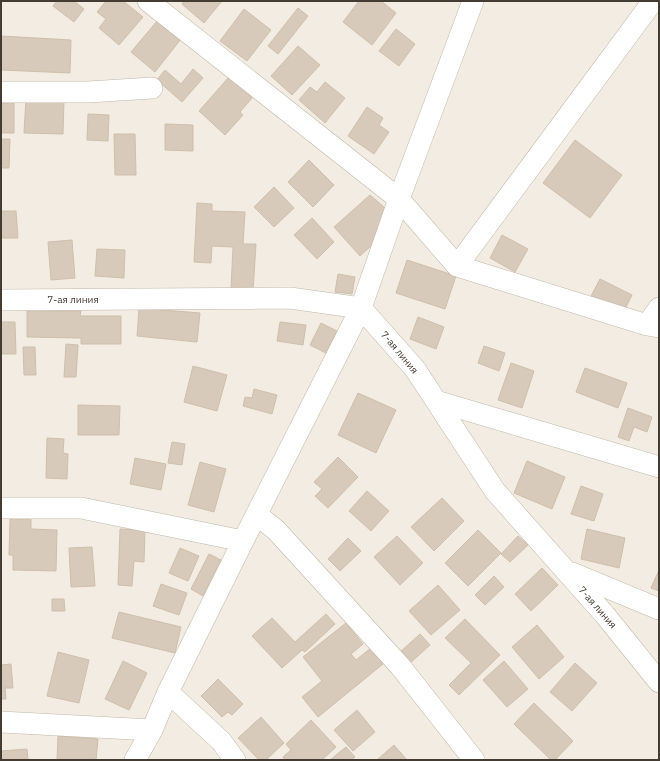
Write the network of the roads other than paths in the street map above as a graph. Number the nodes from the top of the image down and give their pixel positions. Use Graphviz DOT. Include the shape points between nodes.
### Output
graph roads {
  1 [pos="148,1"];
  2 [pos="653,1"];
  3 [pos="465,5"];
  4 [pos="152,88"];
  5 [pos="1,92"];
  6 [pos="399,198"];
  7 [pos="457,266"];
  8 [pos="1,300"];
  9 [pos="361,308"];
  10 [pos="659,308"];
  11 [pos="653,326"];
  12 [pos="436,401"];
  13 [pos="659,466"];
  14 [pos="1,508"];
  15 [pos="257,515"];
  16 [pos="243,541"];
  17 [pos="566,570"];
  18 [pos="659,609"];
  19 [pos="659,682"];
  20 [pos="168,692"];
  21 [pos="1,722"];
  22 [pos="152,730"];
  23 [pos="135,760"];
  24 [pos="236,760"];
  25 [pos="474,760"];
  1 -- 6 [label="street"];
  2 -- 7 [label="street"];
  3 -- 6 [label="street"];
  4 -- 5 [label="street" via="88,92"];
  6 -- 7 [label="street"];
  6 -- 9 [label="street"];
  7 -- 11 [label="street"];
  8 -- 9 [label="street, 7-ая линия" via="290,298"];
  9 -- 12 [label="street, 7-ая линия" via="415,369"];
  9 -- 15 [label="street"];
  10 -- 11 [label="street"];
  12 -- 13 [label="street"];
  12 -- 17 [label="street, 7-ая линия" via="495,491"];
  14 -- 16 [label="street" via="81,508"];
  15 -- 16 [label="street"];
  15 -- 25 [label="street" via="276,530 400,666"];
  16 -- 20 [label="street"];
  17 -- 18 [label="street"];
  17 -- 19 [label="street, 7-ая линия"];
  20 -- 22 [label="street"];
  20 -- 24 [label="street" via="221,741"];
  21 -- 22 [label="street"];
  22 -- 23 [label="street"];
}
